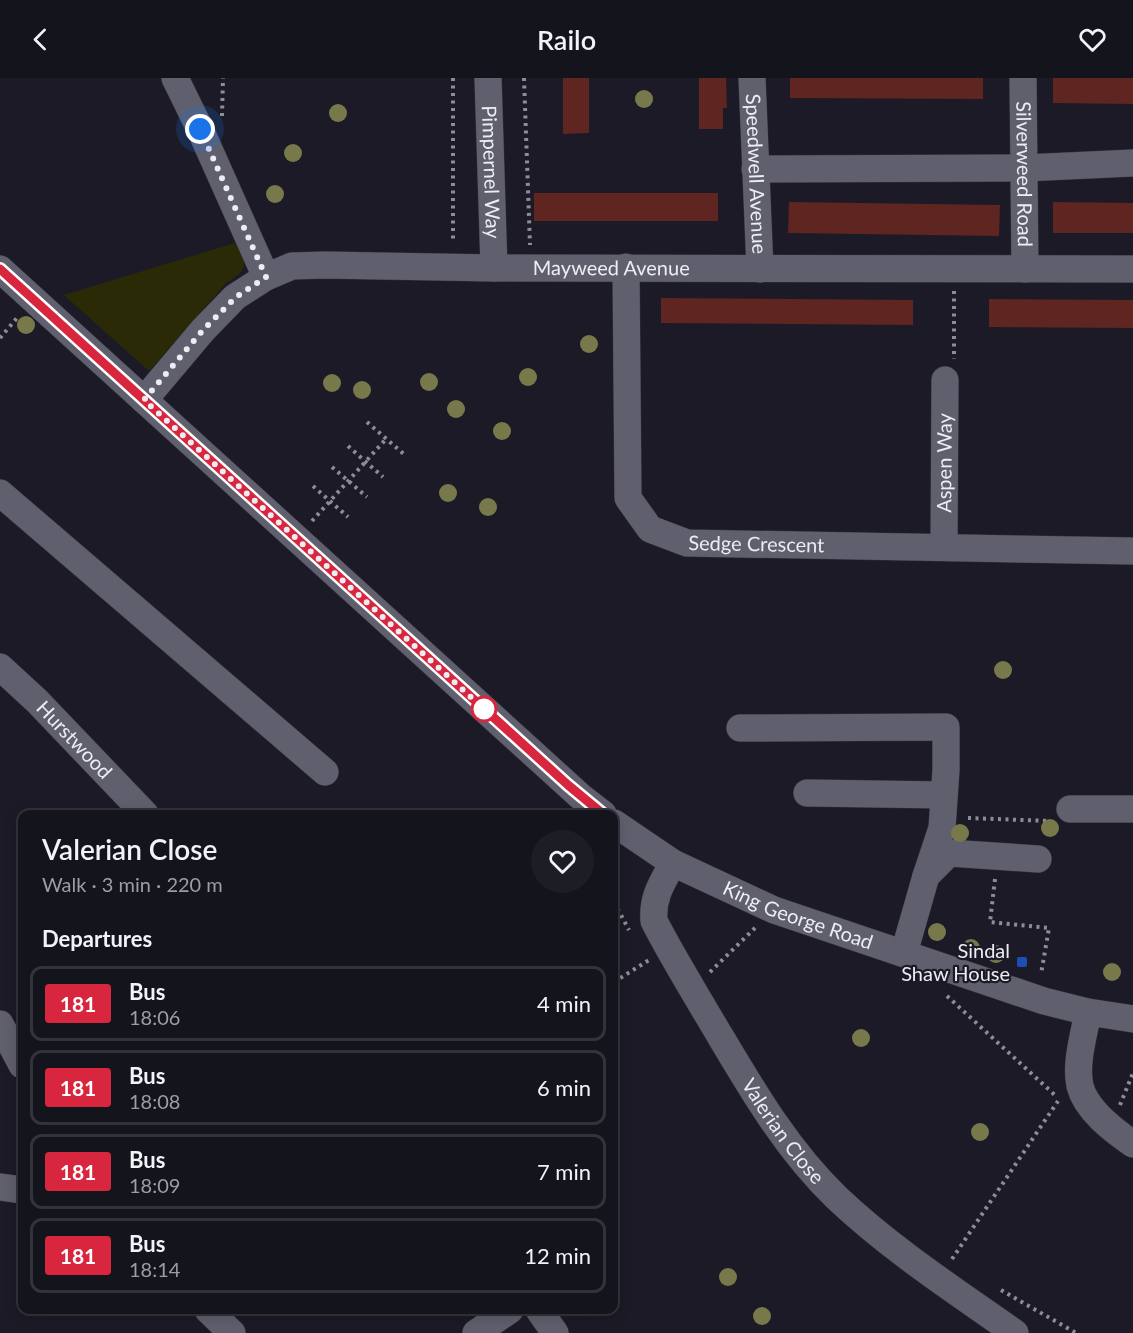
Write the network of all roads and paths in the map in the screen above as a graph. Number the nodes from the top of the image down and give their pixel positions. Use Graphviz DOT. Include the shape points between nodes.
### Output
graph roads {
  1 [pos="175,78"];
  2 [pos="453,78"];
  3 [pos="488,78"];
  4 [pos="524,78"];
  5 [pos="753,78"];
  6 [pos="1023,78"];
  7 [pos="1133,163"];
  8 [pos="1024,168"];
  9 [pos="755,169"];
  10 [pos="453,267"];
  11 [pos="530,267"];
  12 [pos="626,267"];
  13 [pos="494,268"];
  14 [pos="0,269"];
  15 [pos="760,269"];
  16 [pos="954,269"];
  17 [pos="1025,269"];
  18 [pos="1133,269"];
  19 [pos="266,277"];
  20 [pos="945,380"];
  21 [pos="144,400"];
  22 [pos="367,422"];
  23 [pos="386,439"];
  24 [pos="348,446"];
  25 [pos="406,456"];
  26 [pos="366,462"];
  27 [pos="332,467"];
  28 [pos="383,477"];
  29 [pos="348,481"];
  30 [pos="313,486"];
  31 [pos="0,493"];
  32 [pos="367,497"];
  33 [pos="330,501"];
  34 [pos="348,517"];
  35 [pos="296,538"];
  36 [pos="944,547"];
  37 [pos="1133,552"];
  38 [pos="0,666"];
  39 [pos="740,728"];
  40 [pos="325,772"];
  41 [pos="807,793"];
  42 [pos="944,806"];
  43 [pos="1070,809"];
  44 [pos="1133,809"];
  45 [pos="141,810"];
  46 [pos="598,810"];
  47 [pos="618,826"];
  48 [pos="998,856"];
  49 [pos="1038,859"];
  50 [pos="673,863"];
  51 [pos="926,876"];
  52 [pos="774,910"];
  53 [pos="668,949"];
  54 [pos="904,953"];
  55 [pos="706,967"];
  56 [pos="709,972"];
  57 [pos="618,980"];
  58 [pos="714,981"];
  59 [pos="945,994"];
  60 [pos="1037,999"];
  61 [pos="1088,1012"];
  62 [pos="1133,1019"];
  63 [pos="0,1024"];
  64 [pos="18,1058"];
  65 [pos="1133,1144"];
  66 [pos="0,1187"];
  67 [pos="18,1189"];
  68 [pos="949,1263"];
  69 [pos="991,1285"];
  70 [pos="212,1314"];
  71 [pos="504,1314"];
  72 [pos="541,1314"];
  73 [pos="232,1333"];
  74 [pos="476,1333"];
  75 [pos="555,1333"];
  76 [pos="1015,1333"];
  77 [pos="1076,1333"];
  1 -- 19 [label="street"];
  2 -- 10 [label="path"];
  3 -- 13 [label="street, Pimpernel Way"];
  4 -- 11 [label="path"];
  5 -- 9 [label="street, Speedwell Avenue"];
  6 -- 8 [label="street, Silverweed Road"];
  7 -- 8 [label="street"];
  8 -- 9 [label="street"];
  8 -- 17 [label="street, Silverweed Road"];
  9 -- 15 [label="street, Speedwell Avenue"];
  10 -- 13 [label="street, Mayweed Avenue"];
  10 -- 19 [label="street, Mayweed Avenue" via="324,264 292,267"];
  11 -- 12 [label="street, Mayweed Avenue"];
  11 -- 13 [label="street, Mayweed Avenue"];
  12 -- 15 [label="street, Mayweed Avenue"];
  12 -- 36 [label="street, Sedge Crescent" via="628,498 650,529 687,543"];
  14 -- 21 [label="street"];
  15 -- 16 [label="street, Mayweed Avenue"];
  16 -- 17 [label="street, Mayweed Avenue"];
  16 -- 20 [label="path" via="954,371"];
  17 -- 18 [label="street, Mayweed Avenue"];
  19 -- 21 [label="street, Mayweed Avenue" via="236,297 203,330"];
  20 -- 36 [label="street, Aspen Way"];
  21 -- 35 [label="street"];
  22 -- 23 [label="path"];
  23 -- 25 [label="path"];
  23 -- 26 [label="path"];
  24 -- 26 [label="path"];
  26 -- 28 [label="path"];
  26 -- 29 [label="path"];
  27 -- 29 [label="path"];
  29 -- 32 [label="path"];
  29 -- 33 [label="path"];
  30 -- 33 [label="path"];
  31 -- 40 [label="street"];
  33 -- 34 [label="path"];
  33 -- 35 [label="path"];
  35 -- 46 [label="street"];
  36 -- 37 [label="street, Sedge Crescent"];
  38 -- 45 [label="street, Hurstwood"];
  39 -- 42 [label="street" via="946,727"];
  41 -- 42 [label="street"];
  42 -- 43 [label="path" via="1061,821"];
  42 -- 51 [label="street" via="942,828"];
  43 -- 44 [label="street"];
  47 -- 50 [label="street, King George Road"];
  48 -- 49 [label="street"];
  48 -- 51 [label="street" via="949,853"];
  48 -- 60 [label="path" via="990,922 1049,928"];
  50 -- 52 [label="street, King George Road"];
  50 -- 53 [label="street, Valerian Close" via="653,907 654,921"];
  51 -- 54 [label="street"];
  52 -- 54 [label="street, King George Road"];
  52 -- 56 [label="path"];
  53 -- 57 [label="path"];
  53 -- 76 [label="street, Valerian Close" via="774,1124 810,1168 884,1239"];
  54 -- 60 [label="street, King George Road"];
  55 -- 56 [label="path"];
  56 -- 58 [label="path"];
  59 -- 68 [label="path" via="1060,1099"];
  60 -- 61 [label="street, King George Road"];
  61 -- 62 [label="street, King George Road"];
  61 -- 65 [label="street" via="1080,1064 1081,1088 1104,1122"];
  63 -- 64 [label="street"];
  66 -- 67 [label="street"];
  69 -- 77 [label="path"];
  70 -- 73 [label="street"];
  71 -- 74 [label="street"];
  72 -- 75 [label="street"];
}
